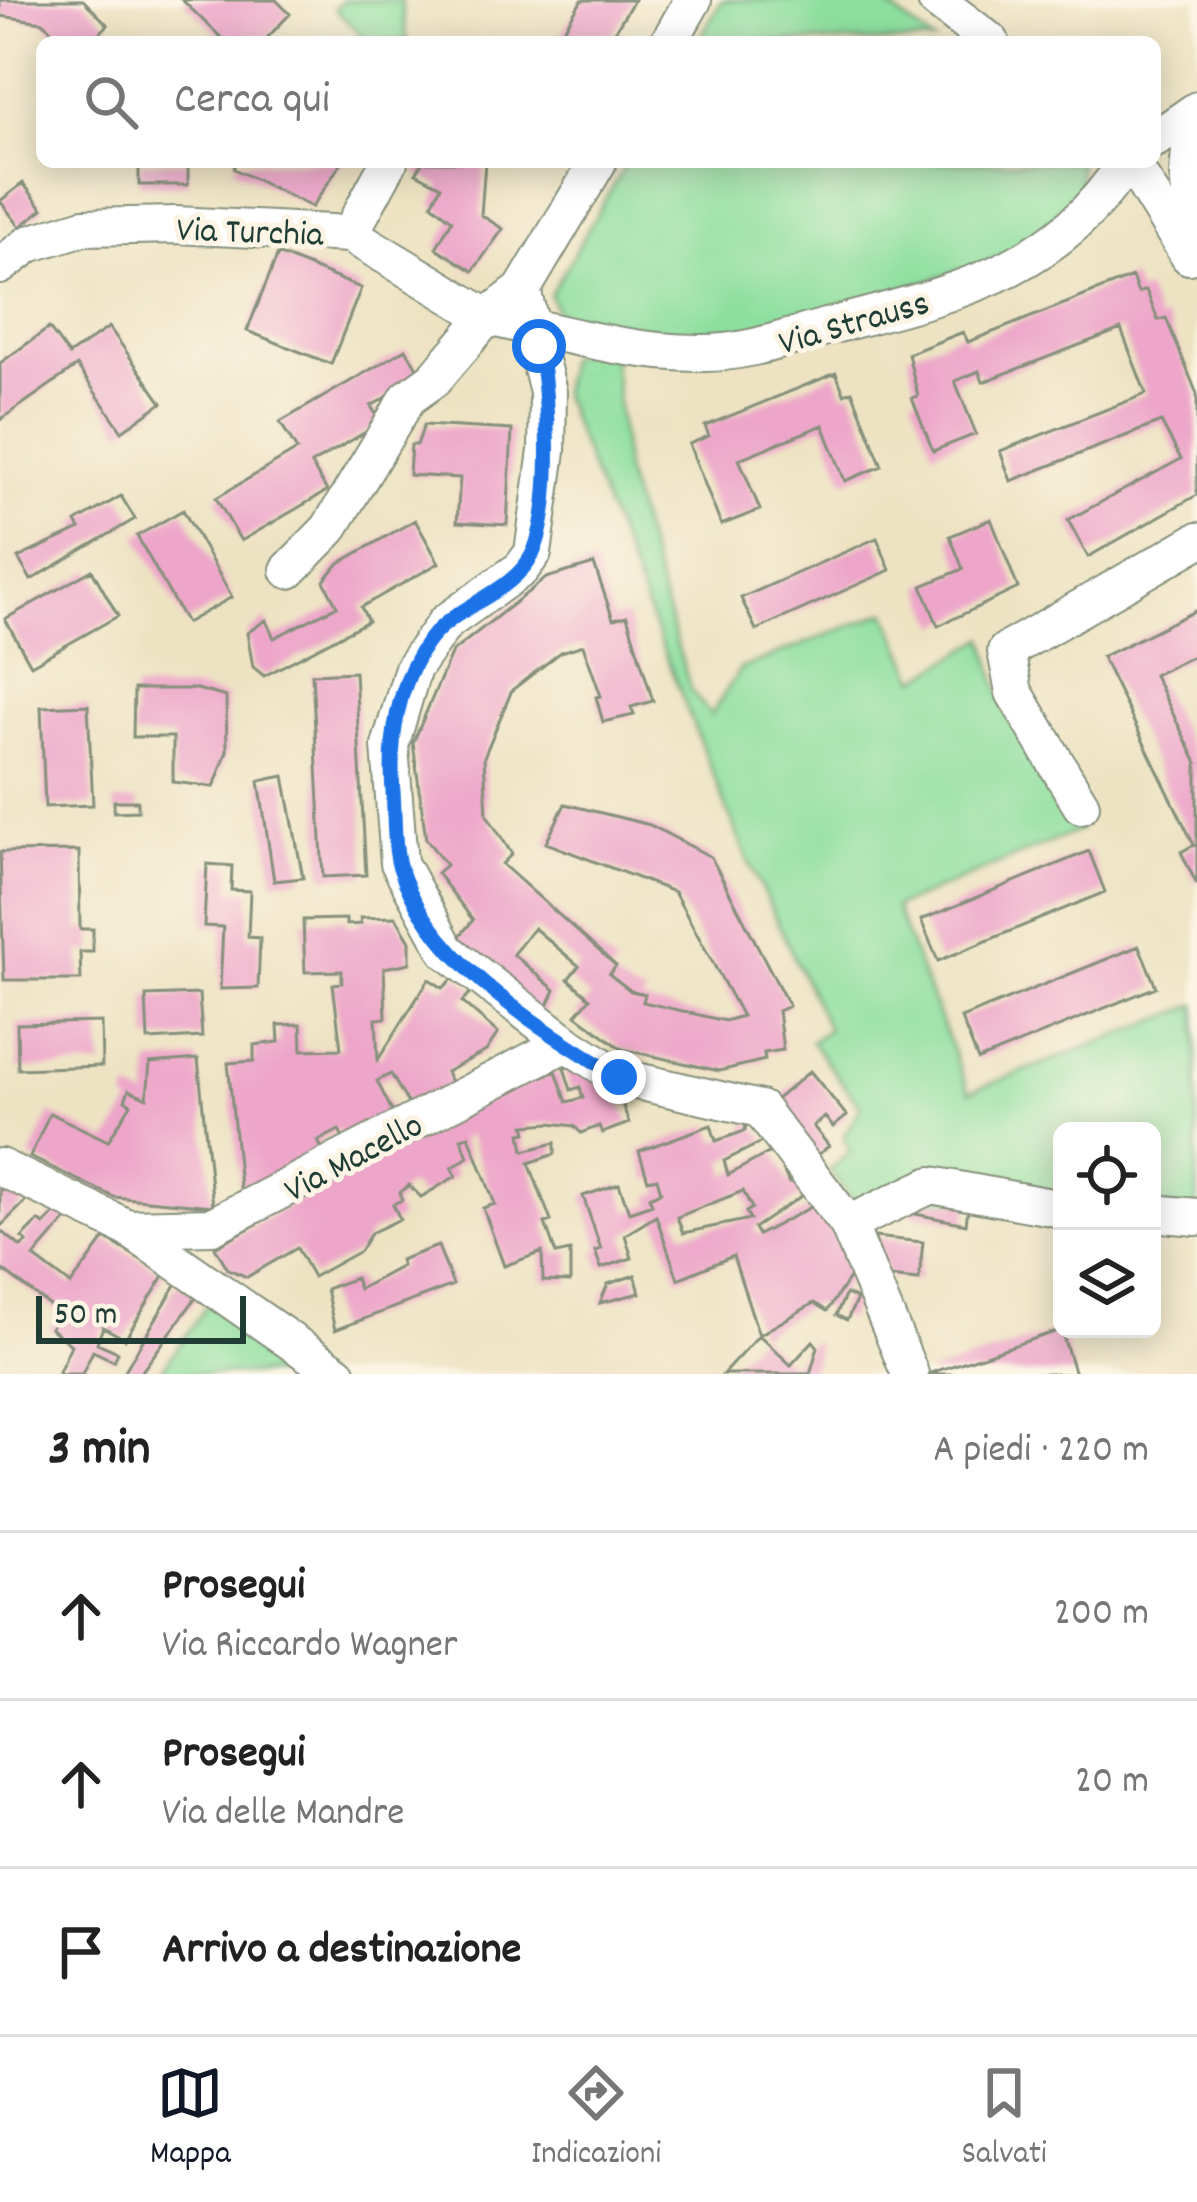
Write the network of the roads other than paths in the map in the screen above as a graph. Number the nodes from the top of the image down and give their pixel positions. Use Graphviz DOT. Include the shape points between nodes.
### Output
graph roads {
  1 [pos="693,0"];
  2 [pos="936,0"];
  3 [pos="672,36"];
  4 [pos="983,36"];
  5 [pos="1196,110"];
  6 [pos="1161,115"];
  7 [pos="1161,135"];
  8 [pos="385,168"];
  9 [pos="594,168"];
  10 [pos="1125,168"];
  11 [pos="1133,168"];
  12 [pos="350,234"];
  13 [pos="1197,254"];
  14 [pos="0,266"];
  15 [pos="1197,272"];
  16 [pos="522,290"];
  17 [pos="487,317"];
  18 [pos="533,328"];
  19 [pos="1197,541"];
  20 [pos="290,570"];
  21 [pos="1082,805"];
  22 [pos="566,1043"];
  23 [pos="0,1167"];
  24 [pos="1053,1207"];
  25 [pos="1161,1214"];
  26 [pos="1197,1216"];
  27 [pos="848,1224"];
  28 [pos="128,1228"];
  29 [pos="338,1374"];
  30 [pos="910,1374"];
  1 -- 3 [label="street"];
  2 -- 4 [label="street"];
  5 -- 6 [label="street"];
  5 -- 7 [label="street"];
  5 -- 13 [label="street" via="1188,174"];
  8 -- 12 [label="street"];
  9 -- 16 [label="street"];
  10 -- 18 [label="street, Via Strauss" via="1097,207 1023,263 955,292 740,352 699,354"];
  11 -- 15 [label="street"];
  12 -- 14 [label="street, Via Turchia" via="84,227 29,244"];
  12 -- 17 [label="street, Via Turchia"];
  16 -- 17 [label="street"];
  16 -- 18 [label="street"];
  17 -- 18 [label="street, Via Strauss"];
  17 -- 20 [label="street" via="408,398 329,529"];
  18 -- 22 [label="street" via="548,392 533,553 428,640 390,746 399,863 429,922 447,951"];
  19 -- 21 [label="street" via="1006,651 1014,692"];
  22 -- 27 [label="street" via="619,1077 760,1109"];
  22 -- 28 [label="street, Via Macello" via="212,1226"];
  23 -- 28 [label="street"];
  24 -- 27 [label="street" via="931,1185"];
  25 -- 26 [label="street"];
  27 -- 30 [label="street"];
  28 -- 29 [label="street"];
}
